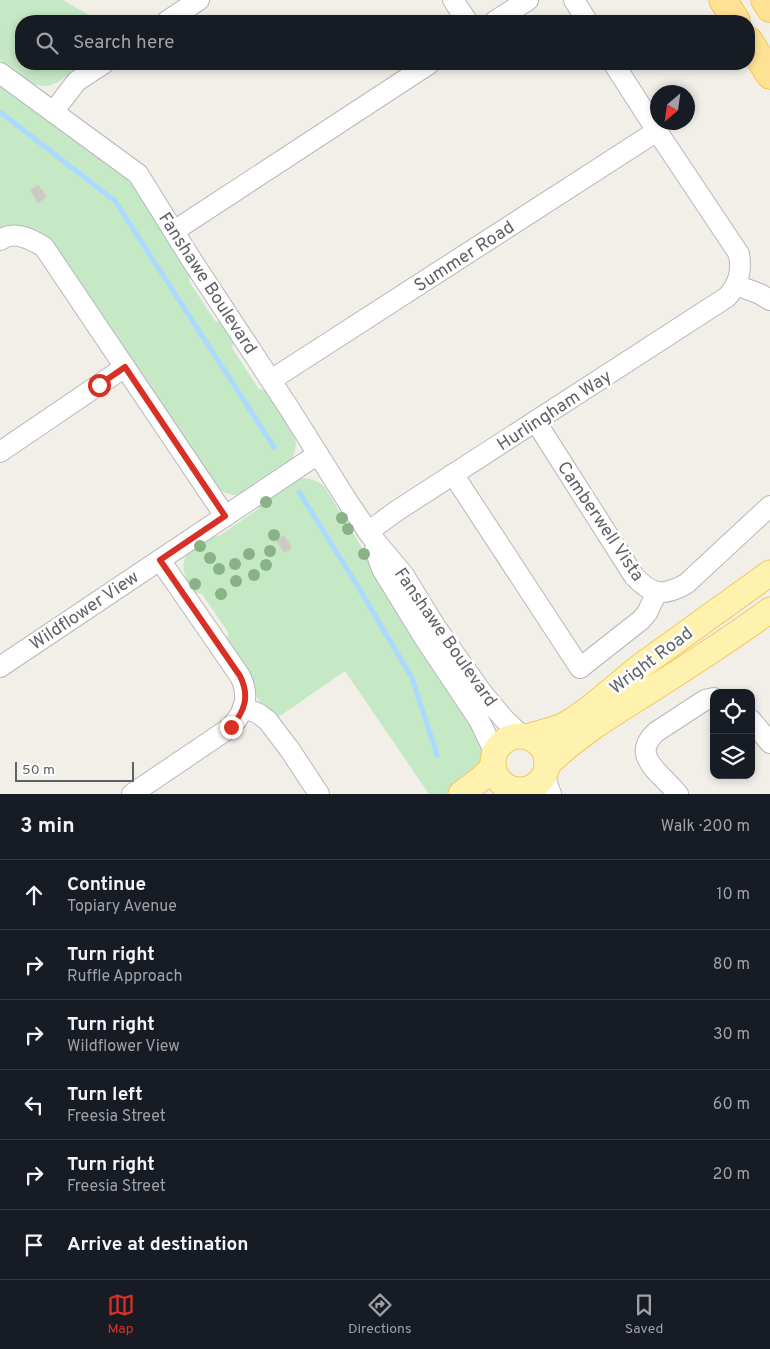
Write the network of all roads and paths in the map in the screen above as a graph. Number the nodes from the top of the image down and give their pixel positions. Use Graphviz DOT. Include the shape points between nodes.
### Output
graph roads {
  1 [pos="199,0"];
  2 [pos="453,0"];
  3 [pos="528,0"];
  4 [pos="574,0"];
  5 [pos="723,0"];
  6 [pos="765,0"];
  7 [pos="770,8"];
  8 [pos="176,15"];
  9 [pos="463,15"];
  10 [pos="504,15"];
  11 [pos="583,15"];
  12 [pos="732,15"];
  13 [pos="755,51"];
  14 [pos="93,70"];
  15 [pos="420,70"];
  16 [pos="618,70"];
  17 [pos="0,73"];
  18 [pos="770,75"];
  19 [pos="53,112"];
  20 [pos="657,132"];
  21 [pos="174,231"];
  22 [pos="0,240"];
  23 [pos="736,285"];
  24 [pos="770,300"];
  25 [pos="125,367"];
  26 [pos="270,380"];
  27 [pos="536,422"];
  28 [pos="0,452"];
  29 [pos="318,454"];
  30 [pos="453,474"];
  31 [pos="770,506"];
  32 [pos="225,516"];
  33 [pos="370,534"];
  34 [pos="160,560"];
  35 [pos="770,573"];
  36 [pos="656,592"];
  37 [pos="770,610"];
  38 [pos="0,667"];
  39 [pos="710,699"];
  40 [pos="244,707"];
  41 [pos="755,726"];
  42 [pos="525,737"];
  43 [pos="770,743"];
  44 [pos="494,760"];
  45 [pos="547,778"];
  46 [pos="513,792"];
  47 [pos="132,794"];
  48 [pos="319,794"];
  49 [pos="461,794"];
  50 [pos="678,794"];
  1 -- 8 [label="street"];
  2 -- 9 [label="street"];
  3 -- 10 [label="street"];
  4 -- 11 [label="street"];
  5 -- 12 [label="highway"];
  6 -- 7 [label="highway"];
  13 -- 18 [label="highway"];
  14 -- 19 [label="street" via="77,81"];
  15 -- 21 [label="street"];
  16 -- 20 [label="street"];
  17 -- 19 [label="street, Fanshawe Boulevard"];
  19 -- 21 [label="street, Fanshawe Boulevard" via="138,174"];
  20 -- 23 [label="street" via="738,254 740,276"];
  20 -- 26 [label="street, Summer Road"];
  21 -- 26 [label="street, Fanshawe Boulevard"];
  22 -- 25 [label="street" via="20,236 44,247"];
  23 -- 24 [label="street"];
  23 -- 27 [label="street, Hurlingham Way" via="727,297"];
  25 -- 28 [label="street"];
  25 -- 32 [label="street"];
  26 -- 29 [label="street, Fanshawe Boulevard"];
  27 -- 30 [label="street, Hurlingham Way"];
  27 -- 36 [label="street, Camberwell Vista" via="634,576"];
  29 -- 32 [label="street, Wildflower View"];
  29 -- 33 [label="street, Fanshawe Boulevard"];
  30 -- 33 [label="street, Hurlingham Way" via="395,512"];
  30 -- 36 [label="street" via="580,668 634,627 647,612"];
  31 -- 36 [label="street, Camberwell Vista" via="686,584 665,593"];
  32 -- 34 [label="street, Wildflower View"];
  33 -- 42 [label="street, Fanshawe Boulevard" via="403,574 483,694"];
  33 -- 44 [label="street, Fanshawe Boulevard" via="382,569 479,720"];
  34 -- 38 [label="street, Wildflower View"];
  34 -- 40 [label="street" via="240,676 244,684"];
  35 -- 42 [label="main road, Wright Road" via="640,666 573,720 561,727"];
  37 -- 45 [label="main road, Wright Road" via="570,744"];
  39 -- 50 [label="street" via="656,732 646,744 647,759"];
  40 -- 47 [label="street" via="231,727"];
  40 -- 48 [label="street" via="268,722"];
  41 -- 43 [label="street"];
  42 -- 44 [label="main road" via="506,740 499,746"];
  42 -- 45 [label="main road" via="533,740 545,753"];
  44 -- 46 [label="main road" via="498,778"];
  44 -- 49 [label="main road" via="481,779"];
  45 -- 46 [label="main road" via="532,787"];
}
